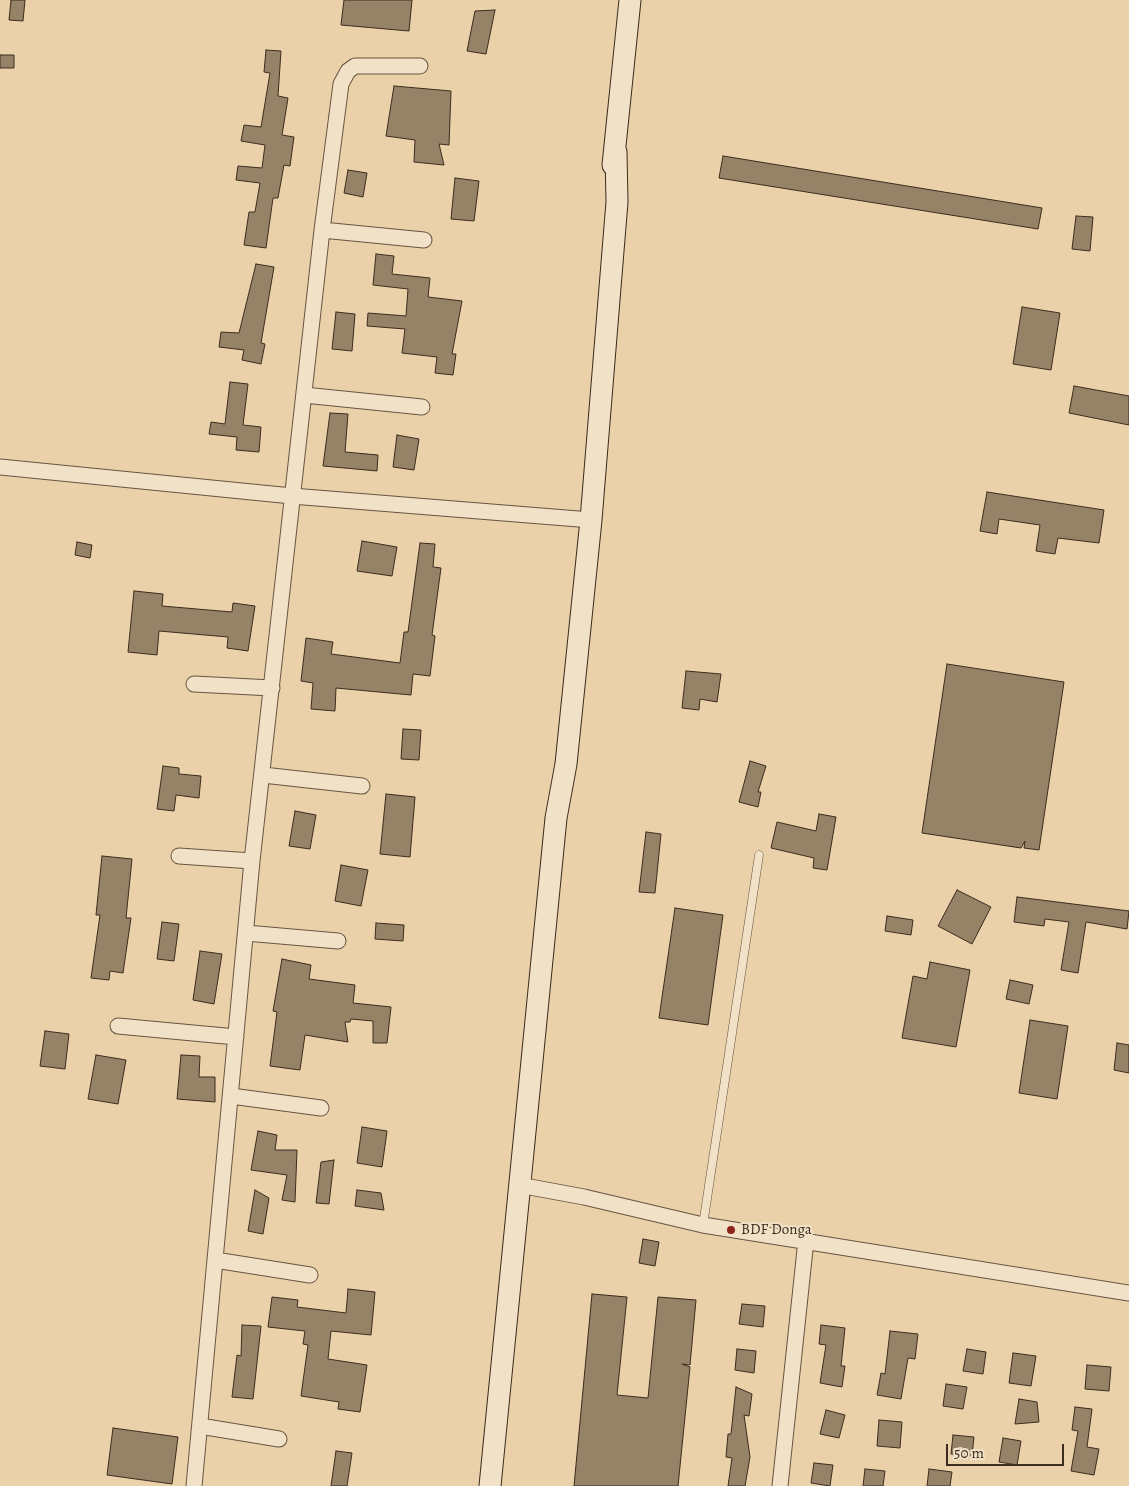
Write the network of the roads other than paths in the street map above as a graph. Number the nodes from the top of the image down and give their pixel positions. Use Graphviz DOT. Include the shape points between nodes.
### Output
graph roads {
  1 [pos="630,0"];
  2 [pos="420,66"];
  3 [pos="322,230"];
  4 [pos="424,240"];
  5 [pos="304,395"];
  6 [pos="422,407"];
  7 [pos="0,467"];
  8 [pos="292,496"];
  9 [pos="585,520"];
  10 [pos="194,684"];
  11 [pos="272,688"];
  12 [pos="263,775"];
  13 [pos="362,786"];
  14 [pos="759,855"];
  15 [pos="179,856"];
  16 [pos="252,861"];
  17 [pos="246,933"];
  18 [pos="338,941"];
  19 [pos="118,1026"];
  20 [pos="236,1037"];
  21 [pos="231,1096"];
  22 [pos="321,1108"];
  23 [pos="519,1185"];
  24 [pos="703,1225"];
  25 [pos="806,1240"];
  26 [pos="215,1260"];
  27 [pos="310,1275"];
  28 [pos="1129,1293"];
  29 [pos="200,1426"];
  30 [pos="279,1438"];
  31 [pos="194,1486"];
  32 [pos="490,1486"];
  33 [pos="780,1486"];
  1 -- 9 [label="main road" via="616,152 616,212"];
  2 -- 3 [label="street" via="360,66 344,76 339,92"];
  3 -- 4 [label="street"];
  3 -- 5 [label="street"];
  5 -- 6 [label="street"];
  5 -- 8 [label="street"];
  7 -- 8 [label="street"];
  8 -- 9 [label="street"];
  8 -- 11 [label="street"];
  9 -- 23 [label="main road" via="566,764 556,818"];
  10 -- 11 [label="street"];
  11 -- 12 [label="street"];
  12 -- 13 [label="street"];
  12 -- 16 [label="street"];
  14 -- 24 [label="lane"];
  15 -- 16 [label="street"];
  16 -- 17 [label="street"];
  17 -- 18 [label="street"];
  17 -- 20 [label="street"];
  19 -- 20 [label="street"];
  20 -- 21 [label="street"];
  21 -- 22 [label="street"];
  21 -- 26 [label="street"];
  23 -- 24 [label="street" via="584,1196"];
  23 -- 32 [label="main road"];
  24 -- 25 [label="street"];
  25 -- 28 [label="street"];
  25 -- 33 [label="street"];
  26 -- 27 [label="street"];
  26 -- 29 [label="street"];
  29 -- 30 [label="street"];
  29 -- 31 [label="street"];
}
